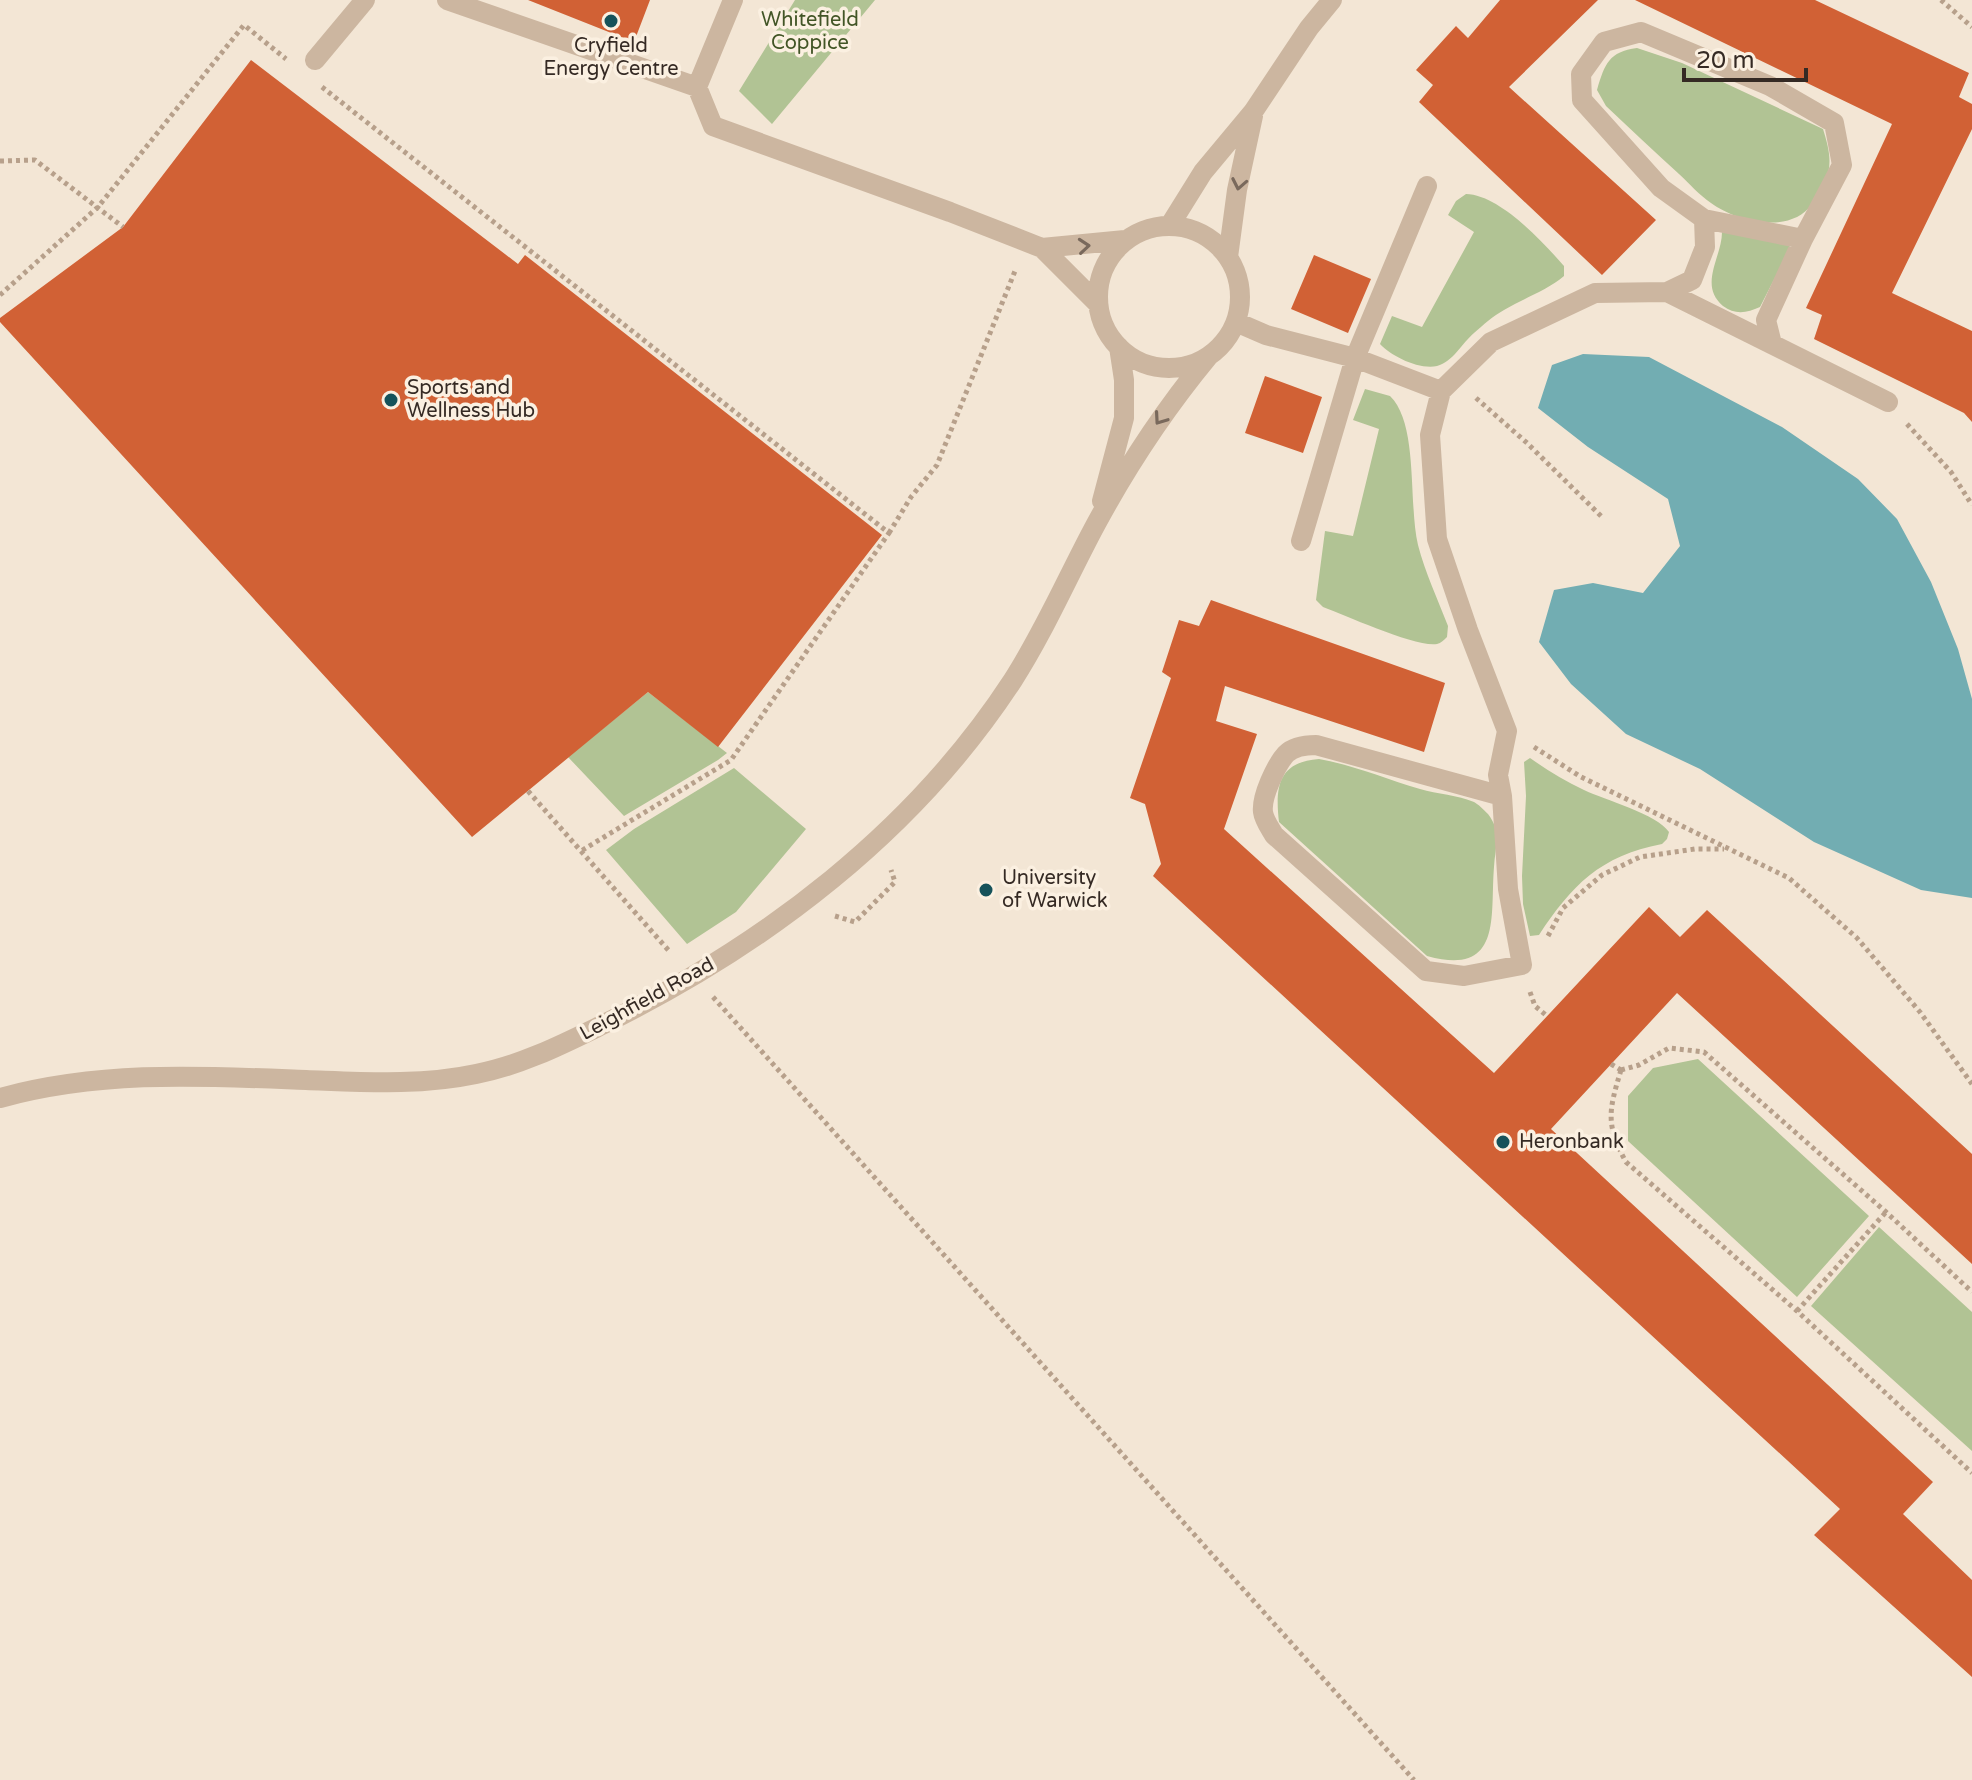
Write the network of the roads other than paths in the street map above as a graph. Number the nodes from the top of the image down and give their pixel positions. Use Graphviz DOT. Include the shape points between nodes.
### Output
graph roads {
  1 [pos="365,0"];
  2 [pos="447,0"];
  3 [pos="733,0"];
  4 [pos="1332,0"];
  5 [pos="315,60"];
  6 [pos="697,87"];
  7 [pos="1253,112"];
  8 [pos="1427,186"];
  9 [pos="1704,219"];
  10 [pos="1170,225"];
  11 [pos="1803,239"];
  12 [pos="1125,240"];
  13 [pos="1034,245"];
  14 [pos="1228,257"];
  15 [pos="1667,292"];
  16 [pos="1098,304"];
  17 [pos="1236,322"];
  18 [pos="1772,344"];
  19 [pos="1119,347"];
  20 [pos="1208,357"];
  21 [pos="1355,358"];
  22 [pos="1447,385"];
  23 [pos="1888,402"];
  24 [pos="1096,524"];
  25 [pos="1301,541"];
  26 [pos="1502,796"];
  27 [pos="0,1098"];
  1 -- 5 [label="lane"];
  2 -- 6 [label="lane"];
  3 -- 6 [label="lane"];
  4 -- 7 [label="lane"];
  6 -- 13 [label="lane" via="713,126"];
  7 -- 10 [label="lane" via="1203,172"];
  7 -- 14 [label="lane, one-way"];
  8 -- 21 [label="lane"];
  9 -- 11 [label="lane"];
  9 -- 11 [label="lane" via="1661,188 1582,100 1581,74 1604,42 1641,32 1770,86 1834,123 1842,165"];
  9 -- 15 [label="lane" via="1705,247 1692,280"];
  10 -- 12 [label="lane"];
  10 -- 14 [label="lane" via="1193,229"];
  11 -- 18 [label="lane" via="1766,320"];
  13 -- 12 [label="lane, one-way"];
  12 -- 16 [label="lane" via="1099,281"];
  13 -- 16 [label="lane"];
  14 -- 17 [label="lane" via="1238,277"];
  15 -- 18 [label="lane"];
  15 -- 22 [label="lane" via="1595,293 1491,342"];
  16 -- 19 [label="lane" via="1105,328"];
  17 -- 20 [label="lane"];
  17 -- 21 [label="lane"];
  18 -- 23 [label="lane"];
  19 -- 20 [label="lane" via="1138,361 1161,368"];
  19 -- 24 [label="lane" via="1124,418"];
  20 -- 24 [label="lane, one-way" via="1149,434"];
  21 -- 22 [label="lane"];
  21 -- 25 [label="lane"];
  22 -- 26 [label="lane" via="1430,435 1437,539 1507,731 1498,775"];
  24 -- 27 [label="lane, Leighfield Road" via="1013,680 954,760 918,800 796,909 692,977 551,1050 476,1074 422,1082 101,1078"];
  26 -- 26 [label="lane" via="1316,745 1287,753 1266,788 1262,811 1274,835 1426,971 1464,976 1522,965 1508,889"];
}
